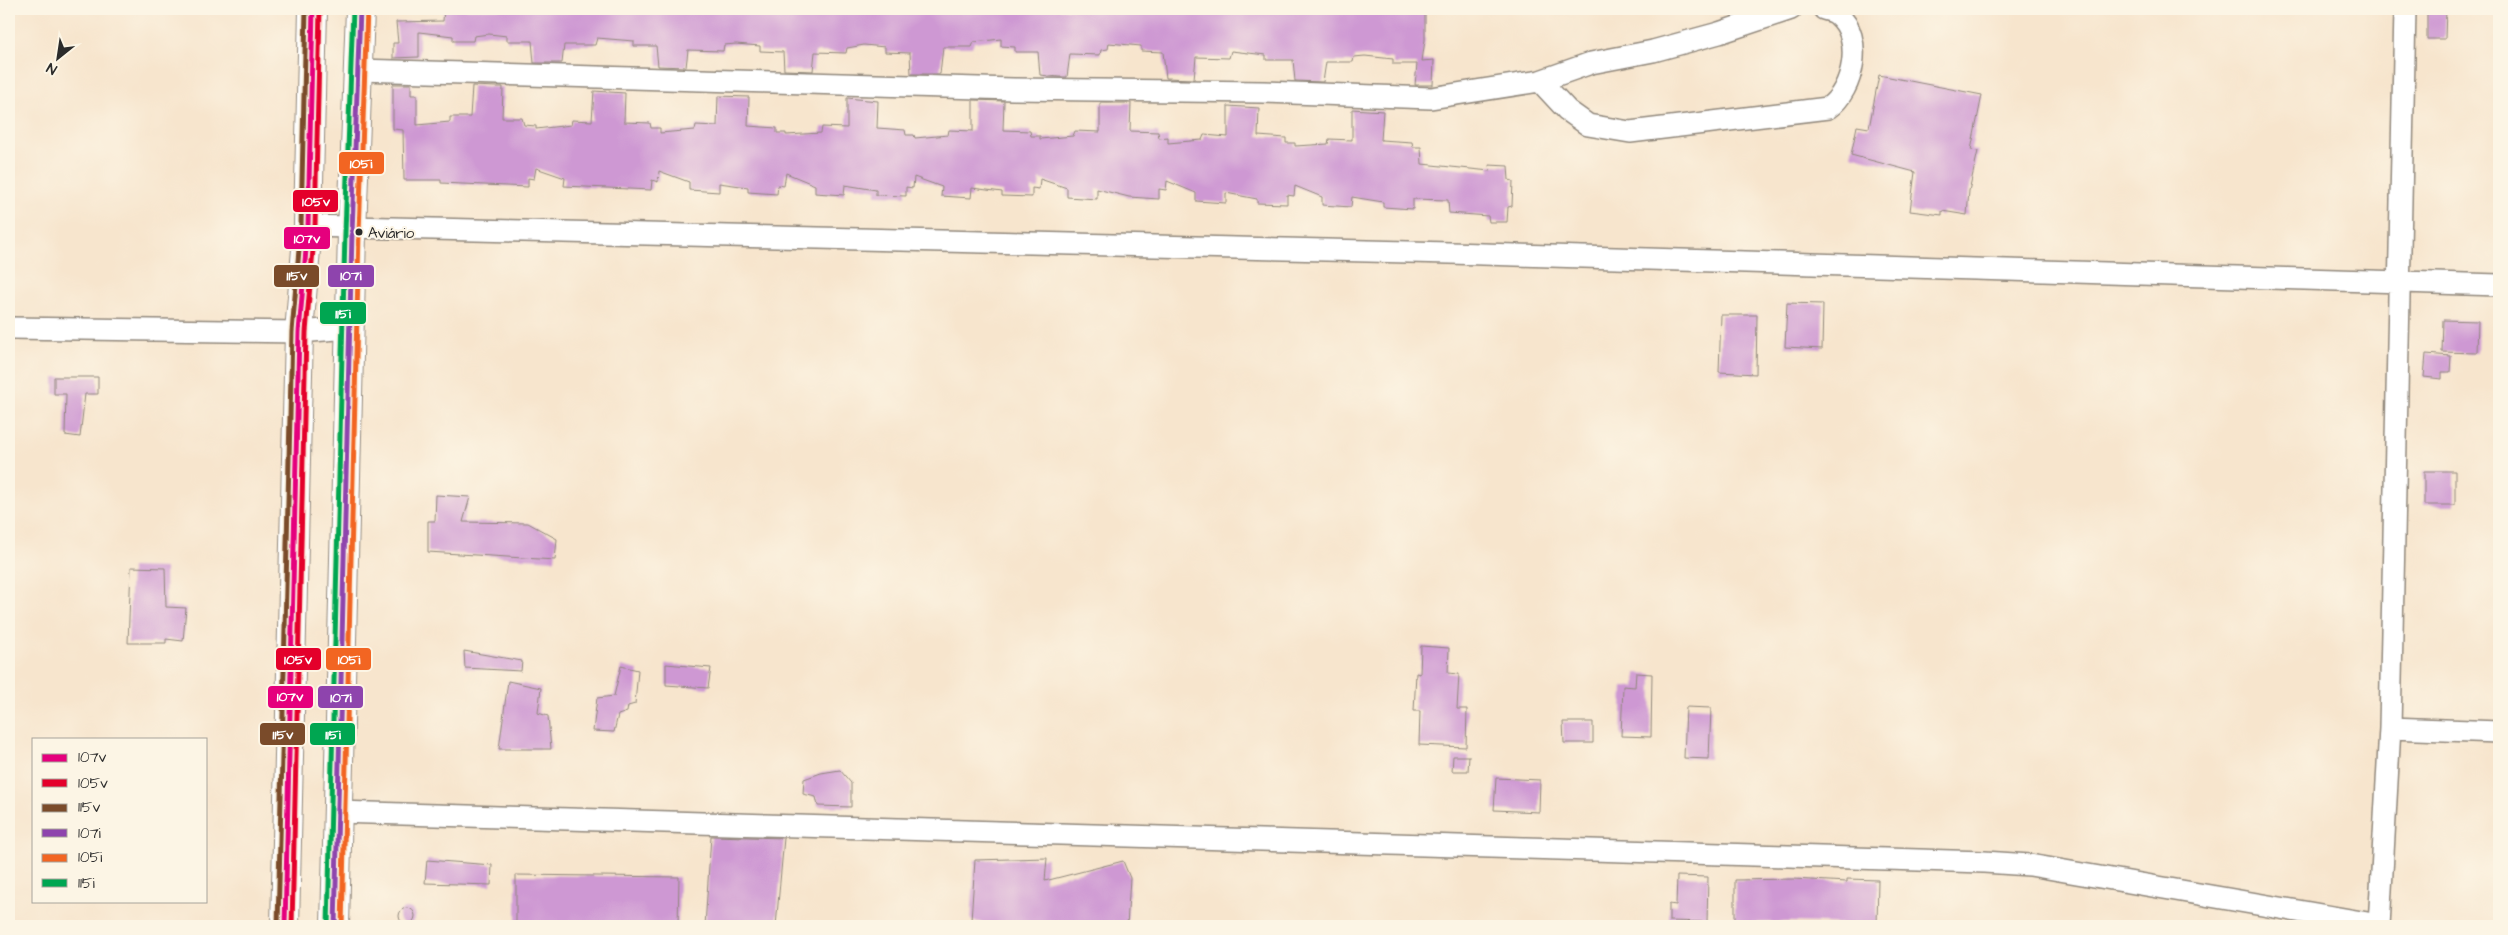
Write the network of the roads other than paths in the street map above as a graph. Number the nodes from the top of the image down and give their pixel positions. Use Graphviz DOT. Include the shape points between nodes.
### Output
graph roads {
  1 [pos="313,9"];
  2 [pos="360,9"];
  3 [pos="1792,9"];
  4 [pos="1824,9"];
  5 [pos="2405,9"];
  6 [pos="358,70"];
  7 [pos="1540,81"];
  8 [pos="308,226"];
  9 [pos="352,226"];
  10 [pos="2399,282"];
  11 [pos="2499,285"];
  12 [pos="9,328"];
  13 [pos="350,328"];
  14 [pos="299,332"];
  15 [pos="2390,728"];
  16 [pos="2499,732"];
  17 [pos="338,812"];
  18 [pos="285,926"];
  19 [pos="335,926"];
  20 [pos="2379,926"];
  1 -- 8 [label="highway"];
  2 -- 6 [label="highway"];
  3 -- 7 [label="street" via="1662,48 1592,63"];
  4 -- 7 [label="street" via="1837,14 1850,30 1853,56 1848,81 1839,100 1828,108 1630,132 1588,125 1567,110"];
  5 -- 10 [label="street"];
  6 -- 7 [label="street" via="1431,98"];
  6 -- 9 [label="highway"];
  8 -- 9 [label="street"];
  8 -- 14 [label="highway"];
  9 -- 10 [label="street"];
  9 -- 13 [label="highway"];
  10 -- 11 [label="street"];
  10 -- 15 [label="street"];
  12 -- 14 [label="street"];
  13 -- 14 [label="street"];
  13 -- 17 [label="highway"];
  14 -- 18 [label="highway"];
  15 -- 16 [label="street"];
  15 -- 20 [label="street"];
  17 -- 19 [label="highway"];
  17 -- 20 [label="street" via="1984,862 2030,865"];
}
